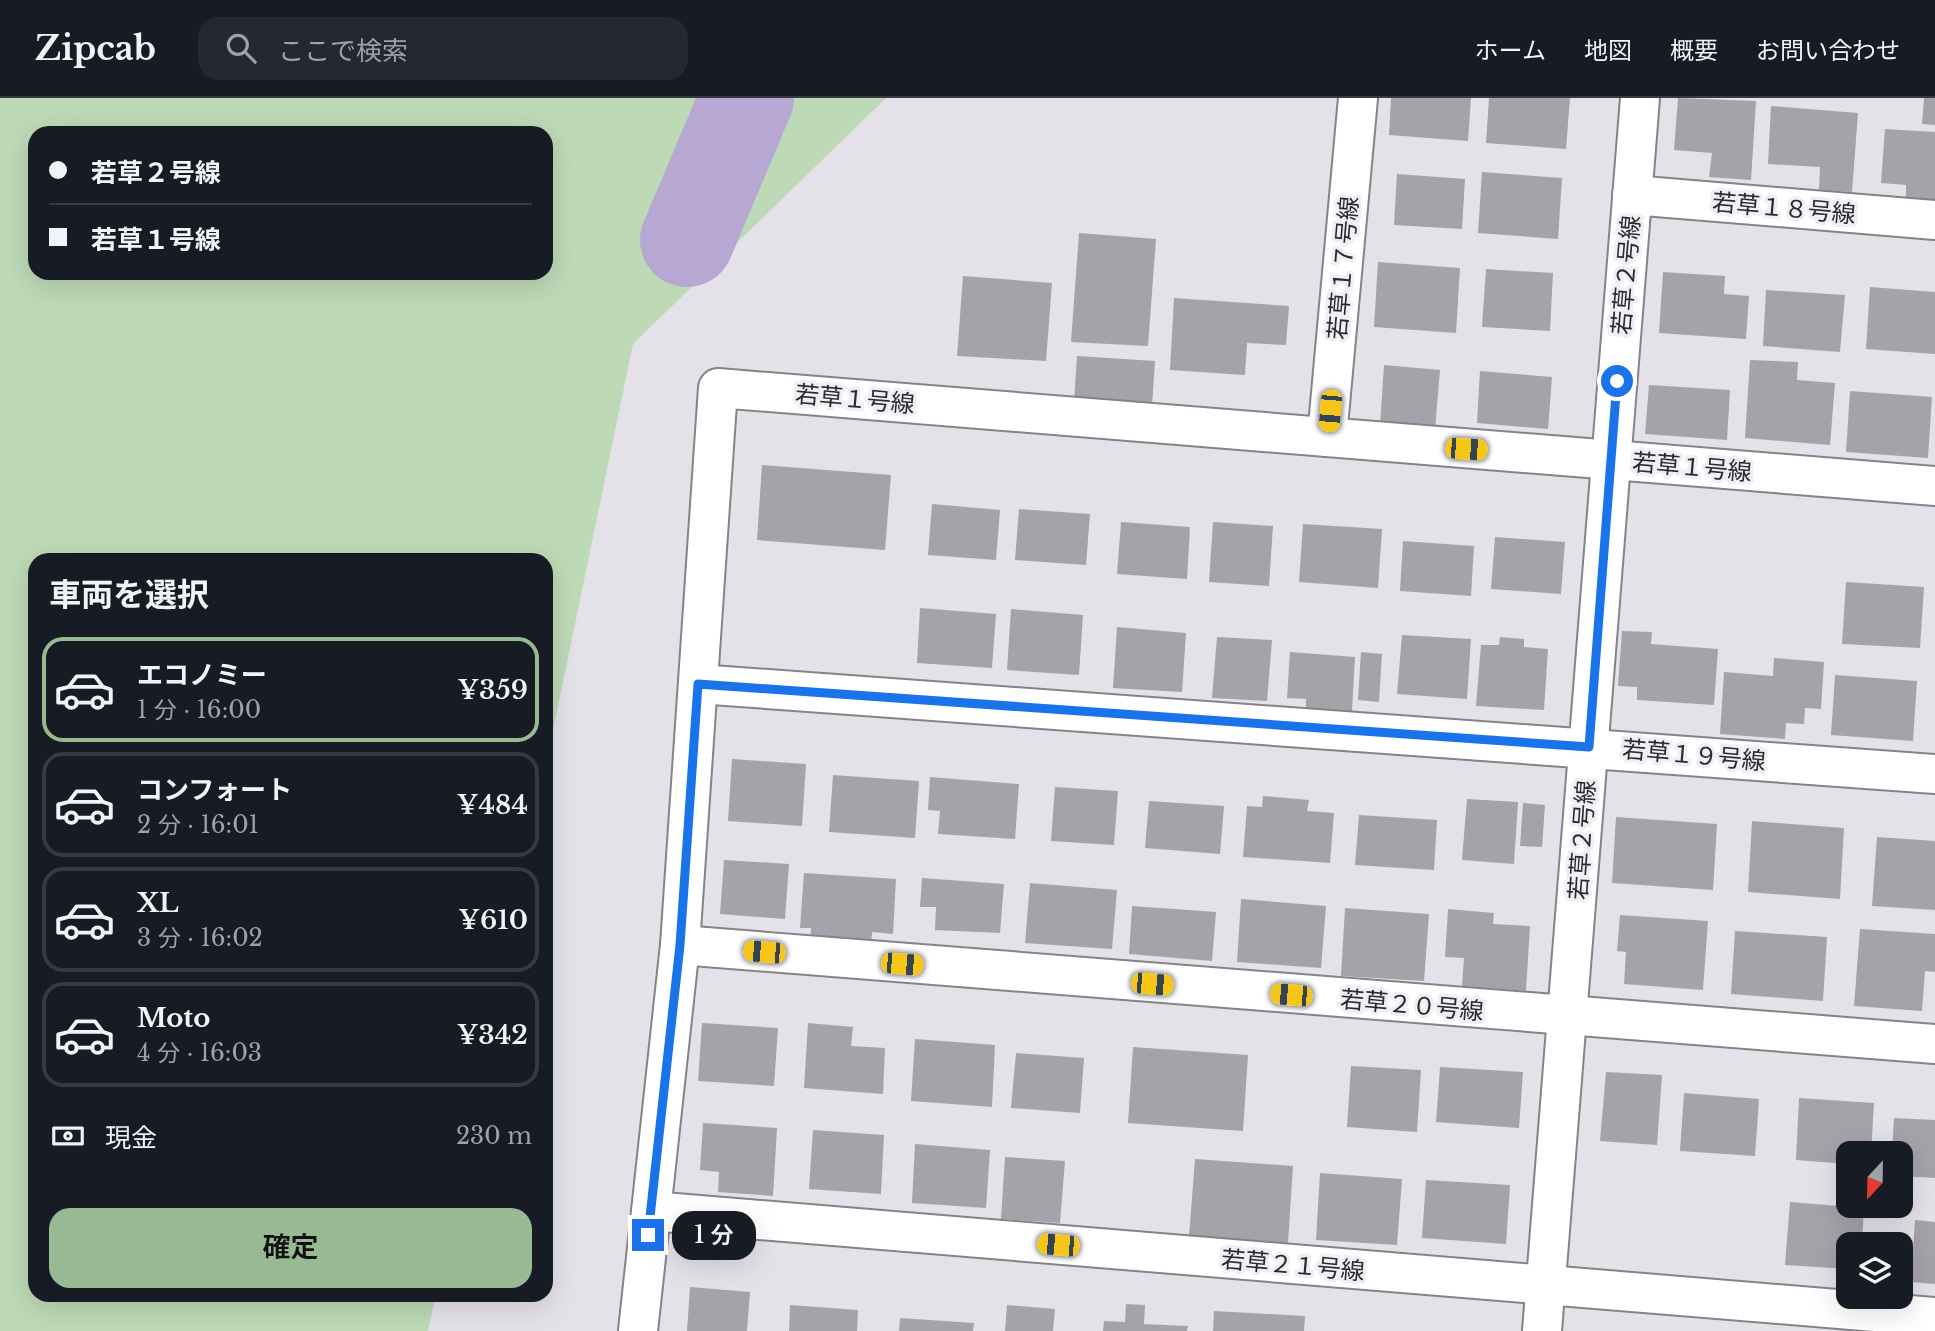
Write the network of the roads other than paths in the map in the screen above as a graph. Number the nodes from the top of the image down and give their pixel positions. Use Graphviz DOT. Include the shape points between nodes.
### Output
graph roads {
  1 [pos="1358,98"];
  2 [pos="1640,98"];
  3 [pos="1632,195"];
  4 [pos="1935,220"];
  5 [pos="1327,438"];
  6 [pos="1611,460"];
  7 [pos="1935,486"];
  8 [pos="698,684"];
  9 [pos="1589,747"];
  10 [pos="1935,774"];
  11 [pos="680,945"];
  12 [pos="1568,1018"];
  13 [pos="1935,1044"];
  14 [pos="651,1211"];
  15 [pos="1546,1286"];
  16 [pos="1935,1317"];
  17 [pos="638,1331"];
  18 [pos="1542,1331"];
  1 -- 5 [label="street, 若草１７号線"];
  2 -- 3 [label="street, 若草２号線"];
  3 -- 4 [label="street, 若草１８号線"];
  3 -- 6 [label="street, 若草２号線"];
  5 -- 6 [label="street, 若草１号線"];
  5 -- 8 [label="street, 若草１号線" via="718,388"];
  6 -- 7 [label="street, 若草１号線"];
  6 -- 9 [label="street, 若草２号線"];
  8 -- 9 [label="street, 若草１９号線"];
  8 -- 11 [label="street, 若草１号線"];
  9 -- 10 [label="street, 若草１９号線"];
  9 -- 12 [label="street, 若草２号線"];
  11 -- 12 [label="street, 若草２０号線"];
  11 -- 14 [label="street, 若草１号線"];
  12 -- 13 [label="street, 若草２０号線"];
  12 -- 15 [label="street, 若草２号線"];
  14 -- 15 [label="street, 若草２１号線"];
  14 -- 17 [label="street, 若草１号線"];
  15 -- 16 [label="street, 若草２１号線"];
  15 -- 18 [label="street, 若草２号線"];
}
